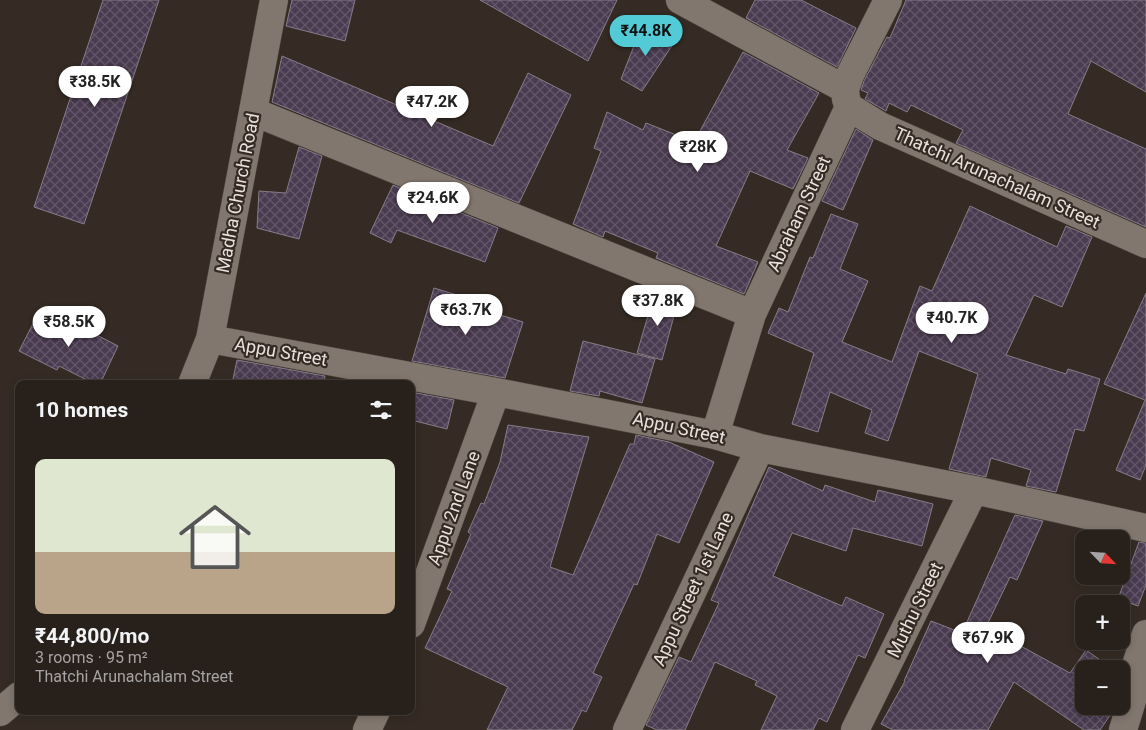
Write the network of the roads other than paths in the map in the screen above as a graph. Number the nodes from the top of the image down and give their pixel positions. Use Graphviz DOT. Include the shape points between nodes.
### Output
graph roads {
  1 [pos="274,0"];
  2 [pos="680,0"];
  3 [pos="888,0"];
  4 [pos="847,98"];
  5 [pos="254,112"];
  6 [pos="1146,244"];
  7 [pos="752,314"];
  8 [pos="210,339"];
  9 [pos="194,380"];
  10 [pos="496,392"];
  11 [pos="715,434"];
  12 [pos="760,448"];
  13 [pos="974,490"];
  14 [pos="1146,528"];
  15 [pos="415,613"];
  16 [pos="1146,634"];
  17 [pos="15,699"];
  18 [pos="0,712"];
  19 [pos="374,715"];
  20 [pos="862,727"];
  21 [pos="367,730"];
  22 [pos="626,730"];
  23 [pos="1123,730"];
  1 -- 5 [label="street, Madha Church Road"];
  2 -- 4 [label="street, Thatchi Arunachalam Street"];
  3 -- 4 [label="street, Abraham Street" via="850,75"];
  4 -- 6 [label="street, Thatchi Arunachalam Street" via="880,126"];
  4 -- 7 [label="street, Abraham Street"];
  5 -- 7 [label="street"];
  5 -- 8 [label="street, Madha Church Road"];
  7 -- 11 [label="street, Abraham Street"];
  8 -- 9 [label="street, Madha Church Road"];
  8 -- 10 [label="street, Appu Street"];
  10 -- 11 [label="street, Appu Street"];
  10 -- 15 [label="street, Appu 2nd Lane"];
  11 -- 12 [label="street, Appu Street"];
  12 -- 13 [label="street, Appu Street"];
  12 -- 22 [label="street, Appu Street 1st Lane"];
  13 -- 14 [label="street, Appu Street"];
  13 -- 20 [label="street, Muthu Street"];
  16 -- 23 [label="street" via="1136,662 1137,684"];
  17 -- 18 [label="street"];
  19 -- 21 [label="street"];
}
